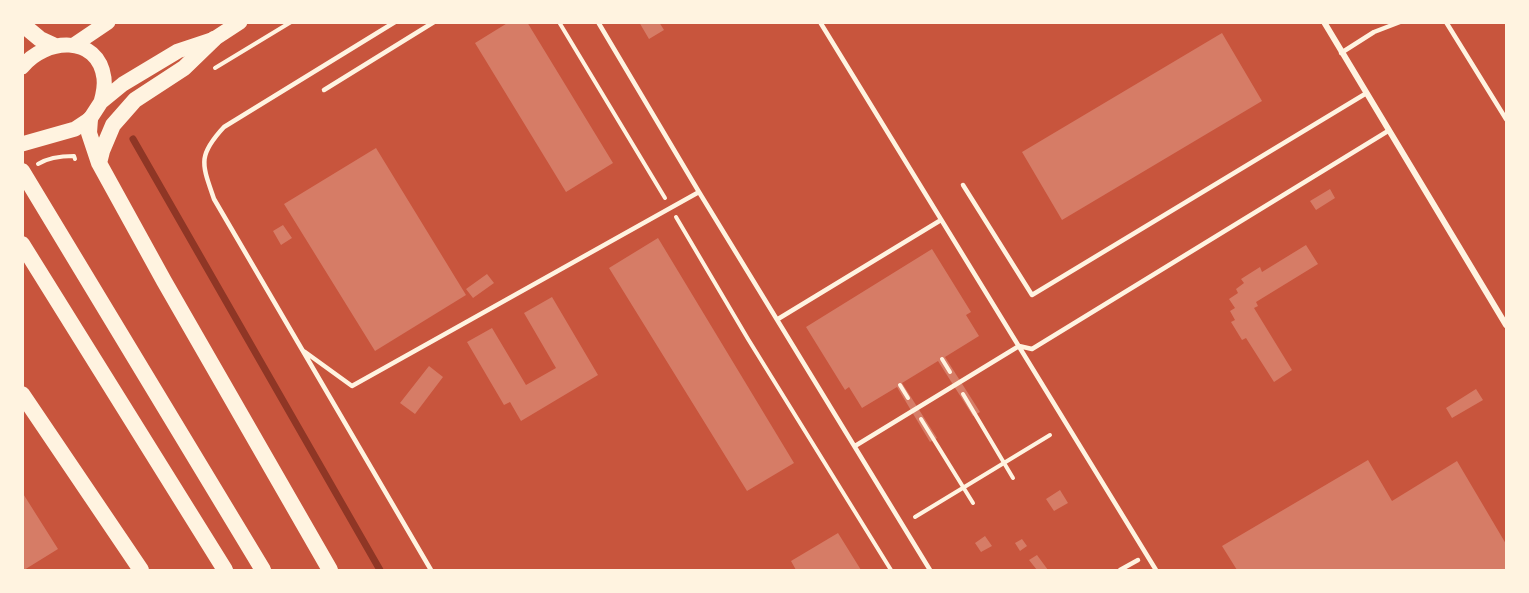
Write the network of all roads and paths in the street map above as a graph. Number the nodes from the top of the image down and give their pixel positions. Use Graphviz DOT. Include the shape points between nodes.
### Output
graph roads {
  1 [pos="108,22"];
  2 [pos="240,22"];
  3 [pos="291,22"];
  4 [pos="395,22"];
  5 [pos="434,22"];
  6 [pos="559,22"];
  7 [pos="598,22"];
  8 [pos="820,22"];
  9 [pos="1324,22"];
  10 [pos="1400,22"];
  11 [pos="1446,22"];
  12 [pos="22,24"];
  13 [pos="214,39"];
  14 [pos="53,45"];
  15 [pos="74,45"];
  16 [pos="1341,53"];
  17 [pos="24,64"];
  18 [pos="205,74"];
  19 [pos="324,90"];
  20 [pos="1365,94"];
  21 [pos="101,102"];
  22 [pos="1506,118"];
  23 [pos="90,119"];
  24 [pos="1388,131"];
  25 [pos="24,143"];
  26 [pos="99,163"];
  27 [pos="78,164"];
  28 [pos="27,173"];
  29 [pos="963,185"];
  30 [pos="699,192"];
  31 [pos="671,208"];
  32 [pos="941,220"];
  33 [pos="22,244"];
  34 [pos="778,319"];
  35 [pos="1506,325"];
  36 [pos="1019,346"];
  37 [pos="303,351"];
  38 [pos="22,394"];
  39 [pos="964,395"];
  40 [pos="922,421"];
  41 [pos="1050,435"];
  42 [pos="855,446"];
  43 [pos="1004,463"];
  44 [pos="1013,478"];
  45 [pos="963,488"];
  46 [pos="973,503"];
  47 [pos="915,517"];
  48 [pos="1138,560"];
  49 [pos="141,570"];
  50 [pos="225,570"];
  51 [pos="263,570"];
  52 [pos="330,570"];
  53 [pos="431,570"];
  54 [pos="891,570"];
  55 [pos="930,570"];
  56 [pos="1120,570"];
  57 [pos="1156,570"];
  1 -- 15 [label="main road"];
  2 -- 13 [label="main road"];
  3 -- 18 [label="path"];
  4 -- 37 [label="lane" via="224,127 207,151 203,167 214,199"];
  5 -- 19 [label="lane"];
  6 -- 31 [label="path"];
  7 -- 30 [label="lane"];
  8 -- 32 [label="lane"];
  9 -- 16 [label="street"];
  10 -- 16 [label="lane" via="1374,32"];
  11 -- 22 [label="lane"];
  12 -- 14 [label="highway"];
  13 -- 21 [label="main road" via="178,51"];
  13 -- 26 [label="highway" via="184,68 135,100 113,125"];
  14 -- 15 [label="main road"];
  14 -- 17 [label="main road"];
  15 -- 21 [label="main road" via="99,62 104,78"];
  16 -- 20 [label="street"];
  20 -- 24 [label="street"];
  20 -- 29 [label="lane" via="1032,295"];
  21 -- 23 [label="main road"];
  23 -- 25 [label="main road" via="60,135"];
  23 -- 26 [label="highway" via="89,133"];
  24 -- 35 [label="street"];
  24 -- 36 [label="lane" via="1032,349"];
  26 -- 52 [label="highway"];
  27 -- 28 [label="path" via="74,156 65,156 44,160"];
  28 -- 51 [label="highway"];
  30 -- 31 [label="lane"];
  30 -- 34 [label="lane"];
  31 -- 37 [label="lane" via="352,386"];
  31 -- 54 [label="path"];
  32 -- 34 [label="lane"];
  32 -- 36 [label="lane"];
  33 -- 50 [label="highway"];
  34 -- 42 [label="lane"];
  36 -- 42 [label="lane"];
  36 -- 57 [label="lane"];
  37 -- 53 [label="lane"];
  38 -- 49 [label="highway"];
  39 -- 43 [label="path"];
  40 -- 45 [label="path"];
  41 -- 43 [label="path"];
  42 -- 55 [label="lane"];
  43 -- 44 [label="path"];
  43 -- 45 [label="path"];
  45 -- 46 [label="path"];
  45 -- 47 [label="path"];
  48 -- 56 [label="lane"];
}
